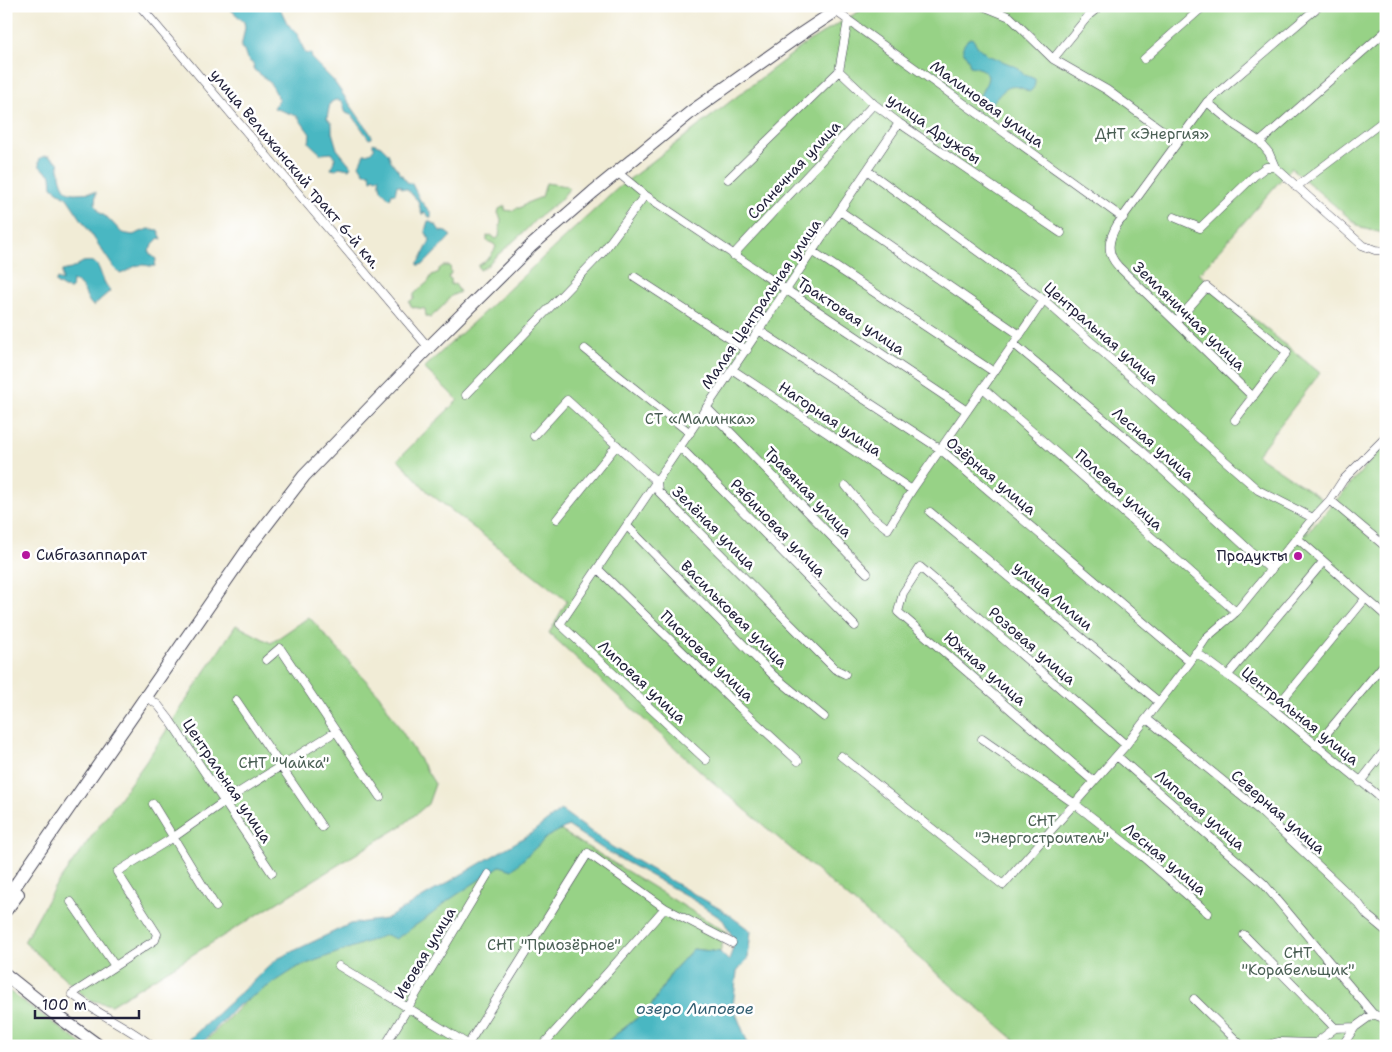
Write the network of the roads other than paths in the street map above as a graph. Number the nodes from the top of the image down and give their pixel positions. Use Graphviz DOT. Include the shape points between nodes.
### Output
graph roads {
  1 [pos="140,6"];
  2 [pos="983,6"];
  3 [pos="1100,6"];
  4 [pos="1204,6"];
  5 [pos="1319,6"];
  6 [pos="837,8"];
  7 [pos="848,20"];
  8 [pos="1386,31"];
  9 [pos="1053,59"];
  10 [pos="1144,59"];
  11 [pos="839,71"];
  12 [pos="1207,102"];
  13 [pos="874,104"];
  14 [pos="1386,119"];
  15 [pos="900,123"];
  16 [pos="1178,142"];
  17 [pos="1260,142"];
  18 [pos="1275,167"];
  19 [pos="868,171"];
  20 [pos="617,172"];
  21 [pos="728,179"];
  22 [pos="1296,187"];
  23 [pos="645,195"];
  24 [pos="840,211"];
  25 [pos="1174,217"];
  26 [pos="1123,218"];
  27 [pos="1062,233"];
  28 [pos="1386,251"];
  29 [pos="812,252"];
  30 [pos="733,255"];
  31 [pos="635,277"];
  32 [pos="786,289"];
  33 [pos="1044,300"];
  34 [pos="1176,322"];
  35 [pos="760,331"];
  36 [pos="1020,335"];
  37 [pos="1014,344"];
  38 [pos="429,348"];
  39 [pos="585,349"];
  40 [pos="747,350"];
  41 [pos="734,370"];
  42 [pos="994,372"];
  43 [pos="983,388"];
  44 [pos="466,394"];
  45 [pos="1253,397"];
  46 [pos="707,408"];
  47 [pos="967,411"];
  48 [pos="1235,420"];
  49 [pos="690,433"];
  50 [pos="534,436"];
  51 [pos="1386,437"];
  52 [pos="617,445"];
  53 [pos="681,448"];
  54 [pos="940,450"];
  55 [pos="657,482"];
  56 [pos="846,486"];
  57 [pos="912,490"];
  58 [pos="1330,500"];
  59 [pos="930,512"];
  60 [pos="1312,518"];
  61 [pos="557,519"];
  62 [pos="628,527"];
  63 [pos="1297,538"];
  64 [pos="1386,547"];
  65 [pos="1323,562"];
  66 [pos="920,567"];
  67 [pos="599,570"];
  68 [pos="1271,570"];
  69 [pos="868,573"];
  70 [pos="1365,599"];
  71 [pos="1236,612"];
  72 [pos="1386,616"];
  73 [pos="560,624"];
  74 [pos="855,626"];
  75 [pos="1196,652"];
  76 [pos="266,660"];
  77 [pos="1190,662"];
  78 [pos="1386,662"];
  79 [pos="845,674"];
  80 [pos="1228,675"];
  81 [pos="146,696"];
  82 [pos="236,700"];
  83 [pos="1160,702"];
  84 [pos="1274,710"];
  85 [pos="824,717"];
  86 [pos="1147,719"];
  87 [pos="335,732"];
  88 [pos="982,739"];
  89 [pos="1126,745"];
  90 [pos="1316,746"];
  91 [pos="1386,750"];
  92 [pos="109,751"];
  93 [pos="841,756"];
  94 [pos="1117,756"];
  95 [pos="706,760"];
  96 [pos="798,761"];
  97 [pos="280,767"];
  98 [pos="1093,781"];
  99 [pos="1360,782"];
  100 [pos="380,797"];
  101 [pos="225,801"];
  102 [pos="1386,802"];
  103 [pos="153,804"];
  104 [pos="1075,804"];
  105 [pos="322,827"];
  106 [pos="174,837"];
  107 [pos="272,873"];
  108 [pos="488,874"];
  109 [pos="6,889"];
  110 [pos="6,899"];
  111 [pos="70,902"];
  112 [pos="216,907"];
  113 [pos="665,908"];
  114 [pos="6,910"];
  115 [pos="1208,913"];
  116 [pos="1386,931"];
  117 [pos="1244,935"];
  118 [pos="732,943"];
  119 [pos="115,966"];
  120 [pos="339,966"];
  121 [pos="6,975"];
  122 [pos="6,982"];
  123 [pos="1194,999"];
  124 [pos="408,1007"];
  125 [pos="55,1014"];
  126 [pos="1373,1014"];
  127 [pos="1385,1019"];
  128 [pos="1355,1027"];
  129 [pos="1334,1028"];
  130 [pos="469,1045"];
  131 [pos="97,1046"];
  132 [pos="152,1046"];
  133 [pos="385,1046"];
  134 [pos="542,1046"];
  135 [pos="1242,1046"];
  136 [pos="1263,1046"];
  137 [pos="1342,1046"];
  1 -- 38 [label="street, улица Велижанский тракт 6-й км."];
  2 -- 9 [label="street" via="1010,17"];
  3 -- 9 [label="street"];
  4 -- 10 [label="street"];
  5 -- 12 [label="street"];
  6 -- 7 [label="street, Малиновая улица"];
  6 -- 20 [label="main road" via="691,112"];
  7 -- 11 [label="street"];
  7 -- 26 [label="street, Малиновая улица"];
  8 -- 17 [label="street"];
  9 -- 16 [label="street" via="1107,90"];
  11 -- 13 [label="street, улица Дружбы"];
  11 -- 21 [label="street"];
  12 -- 16 [label="street"];
  12 -- 17 [label="street"];
  13 -- 15 [label="street, улица Дружбы"];
  13 -- 30 [label="street, Солнечная улица"];
  14 -- 22 [label="street"];
  15 -- 19 [label="street, Малая Центральная улица"];
  15 -- 27 [label="street, улица Дружбы"];
  16 -- 26 [label="street"];
  17 -- 18 [label="street"];
  18 -- 22 [label="street"];
  18 -- 25 [label="street" via="1266,167 1254,176 1200,228"];
  19 -- 24 [label="street, Малая Центральная улица"];
  19 -- 33 [label="street, Центральная улица"];
  20 -- 23 [label="street, Трактовая улица"];
  20 -- 38 [label="main road" via="532,246"];
  22 -- 28 [label="street" via="1362,245"];
  23 -- 30 [label="street, Трактовая улица"];
  23 -- 44 [label="street" via="602,253"];
  24 -- 29 [label="street, Малая Центральная улица"];
  24 -- 36 [label="street"];
  26 -- 34 [label="street, Земляничная улица" via="1112,235 1109,247 1113,260"];
  29 -- 32 [label="street, Малая Центральная улица"];
  29 -- 42 [label="street"];
  30 -- 32 [label="street, Трактовая улица"];
  31 -- 40 [label="street"];
  32 -- 35 [label="street, Малая Центральная улица"];
  32 -- 47 [label="street, Трактовая улица"];
  33 -- 36 [label="street"];
  33 -- 60 [label="street, Центральная улица" via="1258,490"];
  34 -- 45 [label="street, Земляничная улица"];
  34 -- 45 [label="street" via="1207,287 1287,352"];
  35 -- 40 [label="street, Малая Центральная улица"];
  35 -- 54 [label="street, Озёрная улица"];
  36 -- 37 [label="street"];
  37 -- 42 [label="street"];
  37 -- 68 [label="street, Лесная улица" via="1142,451"];
  38 -- 81 [label="main road" via="304,476 250,546"];
  39 -- 49 [label="street"];
  40 -- 41 [label="street, Малая Центральная улица"];
  41 -- 46 [label="street, Малая Центральная улица"];
  41 -- 57 [label="street, Нагорная улица"];
  42 -- 43 [label="street"];
  43 -- 47 [label="street"];
  43 -- 71 [label="street, Полевая улица"];
  45 -- 48 [label="street"];
  46 -- 49 [label="street, Малая Центральная улица"];
  46 -- 69 [label="street, Травяная улица"];
  47 -- 54 [label="street"];
  49 -- 53 [label="street, Малая Центральная улица"];
  50 -- 52 [label="street, Зелёная улица" via="567,400"];
  51 -- 58 [label="street" via="1344,480"];
  52 -- 55 [label="street, Зелёная улица"];
  52 -- 61 [label="street"];
  53 -- 55 [label="street, Малая Центральная улица"];
  53 -- 74 [label="street, Рябиновая улица"];
  54 -- 57 [label="street"];
  54 -- 77 [label="street, Озёрная улица"];
  55 -- 62 [label="street, Малая Центральная улица"];
  55 -- 79 [label="street, Зелёная улица" via="658,491 834,669"];
  56 -- 57 [label="street" via="870,515 888,530"];
  58 -- 60 [label="street"];
  58 -- 64 [label="street"];
  59 -- 83 [label="street, улица Лилии"];
  60 -- 63 [label="street"];
  62 -- 67 [label="street, Малая Центральная улица"];
  62 -- 85 [label="street, Васильковая улица" via="773,675"];
  63 -- 65 [label="street"];
  63 -- 68 [label="street"];
  65 -- 70 [label="street"];
  65 -- 80 [label="street"];
  66 -- 89 [label="street, Розовая улица"];
  66 -- 98 [label="street, Южная улица" via="903,593 898,612"];
  67 -- 73 [label="street, Малая Центральная улица"];
  67 -- 96 [label="street, Пионовая улица"];
  68 -- 71 [label="street"];
  70 -- 72 [label="street"];
  70 -- 84 [label="street"];
  71 -- 75 [label="street" via="1206,638"];
  73 -- 95 [label="street, Липовая улица"];
  75 -- 77 [label="street"];
  75 -- 80 [label="street, Центральная улица"];
  76 -- 87 [label="street" via="280,648"];
  77 -- 83 [label="street"];
  78 -- 90 [label="street"];
  80 -- 84 [label="street, Центральная улица"];
  81 -- 92 [label="main road"];
  81 -- 101 [label="street, Центральная улица" via="158,704"];
  82 -- 97 [label="street"];
  83 -- 86 [label="street"];
  84 -- 90 [label="street, Центральная улица"];
  86 -- 89 [label="street"];
  86 -- 116 [label="street, Северная улица" via="1260,811"];
  87 -- 97 [label="street"];
  87 -- 100 [label="street"];
  88 -- 104 [label="street, Лесная улица"];
  89 -- 94 [label="street"];
  90 -- 99 [label="street, Центральная улица"];
  91 -- 99 [label="street"];
  92 -- 109 [label="main road" via="80,782"];
  92 -- 110 [label="main road"];
  92 -- 114 [label="main road" via="92,786"];
  93 -- 104 [label="street" via="1002,885"];
  94 -- 98 [label="street"];
  94 -- 126 [label="street, Липовая улица" via="1264,884"];
  97 -- 101 [label="street"];
  97 -- 105 [label="street"];
  98 -- 104 [label="street"];
  99 -- 102 [label="street, Центральная улица"];
  101 -- 106 [label="street"];
  101 -- 107 [label="street, Центральная улица"];
  103 -- 106 [label="street"];
  104 -- 115 [label="street, Лесная улица"];
  106 -- 112 [label="street"];
  106 -- 119 [label="street" via="117,872 157,934 155,940"];
  108 -- 124 [label="street, Ивовая улица"];
  111 -- 119 [label="street"];
  113 -- 118 [label="street"];
  113 -- 130 [label="street" via="588,853"];
  113 -- 134 [label="street"];
  117 -- 129 [label="street"];
  119 -- 132 [label="street" via="72,994 93,1010 132,1030"];
  120 -- 124 [label="street"];
  121 -- 125 [label="main road"];
  122 -- 125 [label="main road"];
  123 -- 135 [label="street"];
  124 -- 130 [label="street"];
  124 -- 133 [label="street, Ивовая улица"];
  125 -- 131 [label="main road"];
  126 -- 127 [label="street"];
  126 -- 128 [label="street"];
  128 -- 129 [label="street"];
  128 -- 137 [label="street"];
  129 -- 136 [label="street" via="1316,1043 1279,1042"];
}
